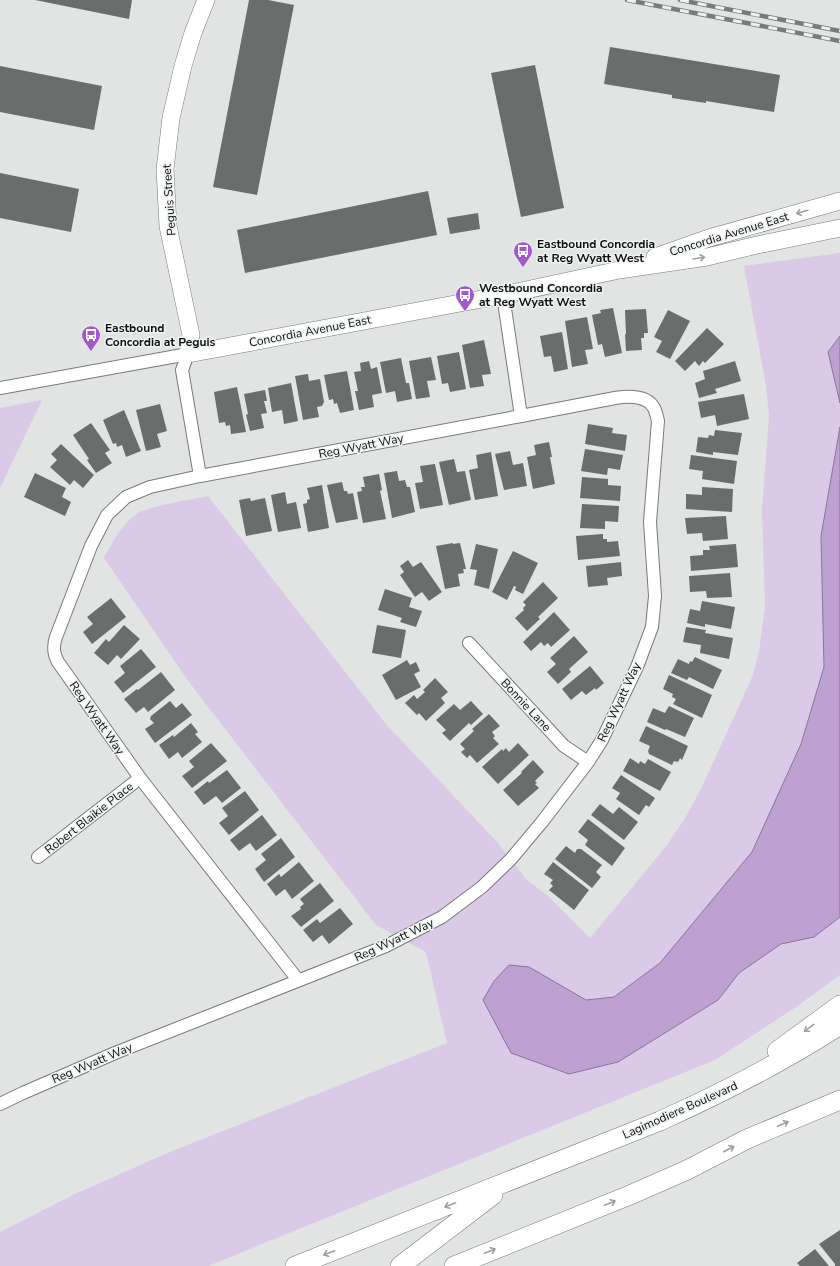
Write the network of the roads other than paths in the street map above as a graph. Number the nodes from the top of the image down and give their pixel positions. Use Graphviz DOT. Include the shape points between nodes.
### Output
graph roads {
  1 [pos="206,0"];
  2 [pos="840,201"];
  3 [pos="840,228"];
  4 [pos="619,270"];
  5 [pos="503,295"];
  6 [pos="188,354"];
  7 [pos="0,388"];
  8 [pos="521,416"];
  9 [pos="200,476"];
  10 [pos="469,643"];
  11 [pos="588,762"];
  12 [pos="140,778"];
  13 [pos="38,857"];
  14 [pos="298,980"];
  15 [pos="840,1005"];
  16 [pos="840,1025"];
  17 [pos="717,1096"];
  18 [pos="840,1100"];
  19 [pos="0,1104"];
  20 [pos="513,1180"];
  21 [pos="295,1266"];
  22 [pos="400,1266"];
  23 [pos="454,1266"];
  1 -- 6 [label="street, Peguis Street" via="182,66 171,118 165,169 168,226 191,336"];
  2 -- 4 [label="street, Concordia Avenue East, one-way" via="709,238"];
  4 -- 3 [label="street, Concordia Avenue East, one-way" via="707,257"];
  4 -- 5 [label="street, Concordia Avenue East"];
  5 -- 6 [label="street, Concordia Avenue East"];
  5 -- 8 [label="street"];
  6 -- 7 [label="street, Concordia Avenue East"];
  6 -- 9 [label="street" via="182,370"];
  8 -- 9 [label="street, Reg Wyatt Way"];
  8 -- 11 [label="street, Reg Wyatt Way" via="627,396 643,398 654,407 658,421 650,522 655,596 652,627 619,706"];
  9 -- 12 [label="street, Reg Wyatt Way" via="150,487 132,494 107,514 91,546 53,645 58,662"];
  10 -- 11 [label="street, Bonnie Lane" via="564,746"];
  11 -- 14 [label="street, Reg Wyatt Way" via="511,859 481,888 442,917 386,946"];
  12 -- 13 [label="street, Robert Blaikie Place"];
  12 -- 14 [label="street, Reg Wyatt Way"];
  14 -- 19 [label="street, Reg Wyatt Way" via="115,1053"];
  15 -- 17 [label="main road, one-way"];
  16 -- 17 [label="main road, Lagimodiere Boulevard"];
  17 -- 20 [label="main road, Lagimodiere Boulevard"];
  23 -- 18 [label="main road, one-way" via="630,1195 687,1170 747,1139"];
  20 -- 21 [label="main road, Lagimodiere Boulevard, one-way"];
  20 -- 22 [label="main road, Lagimodiere Boulevard"];
}
